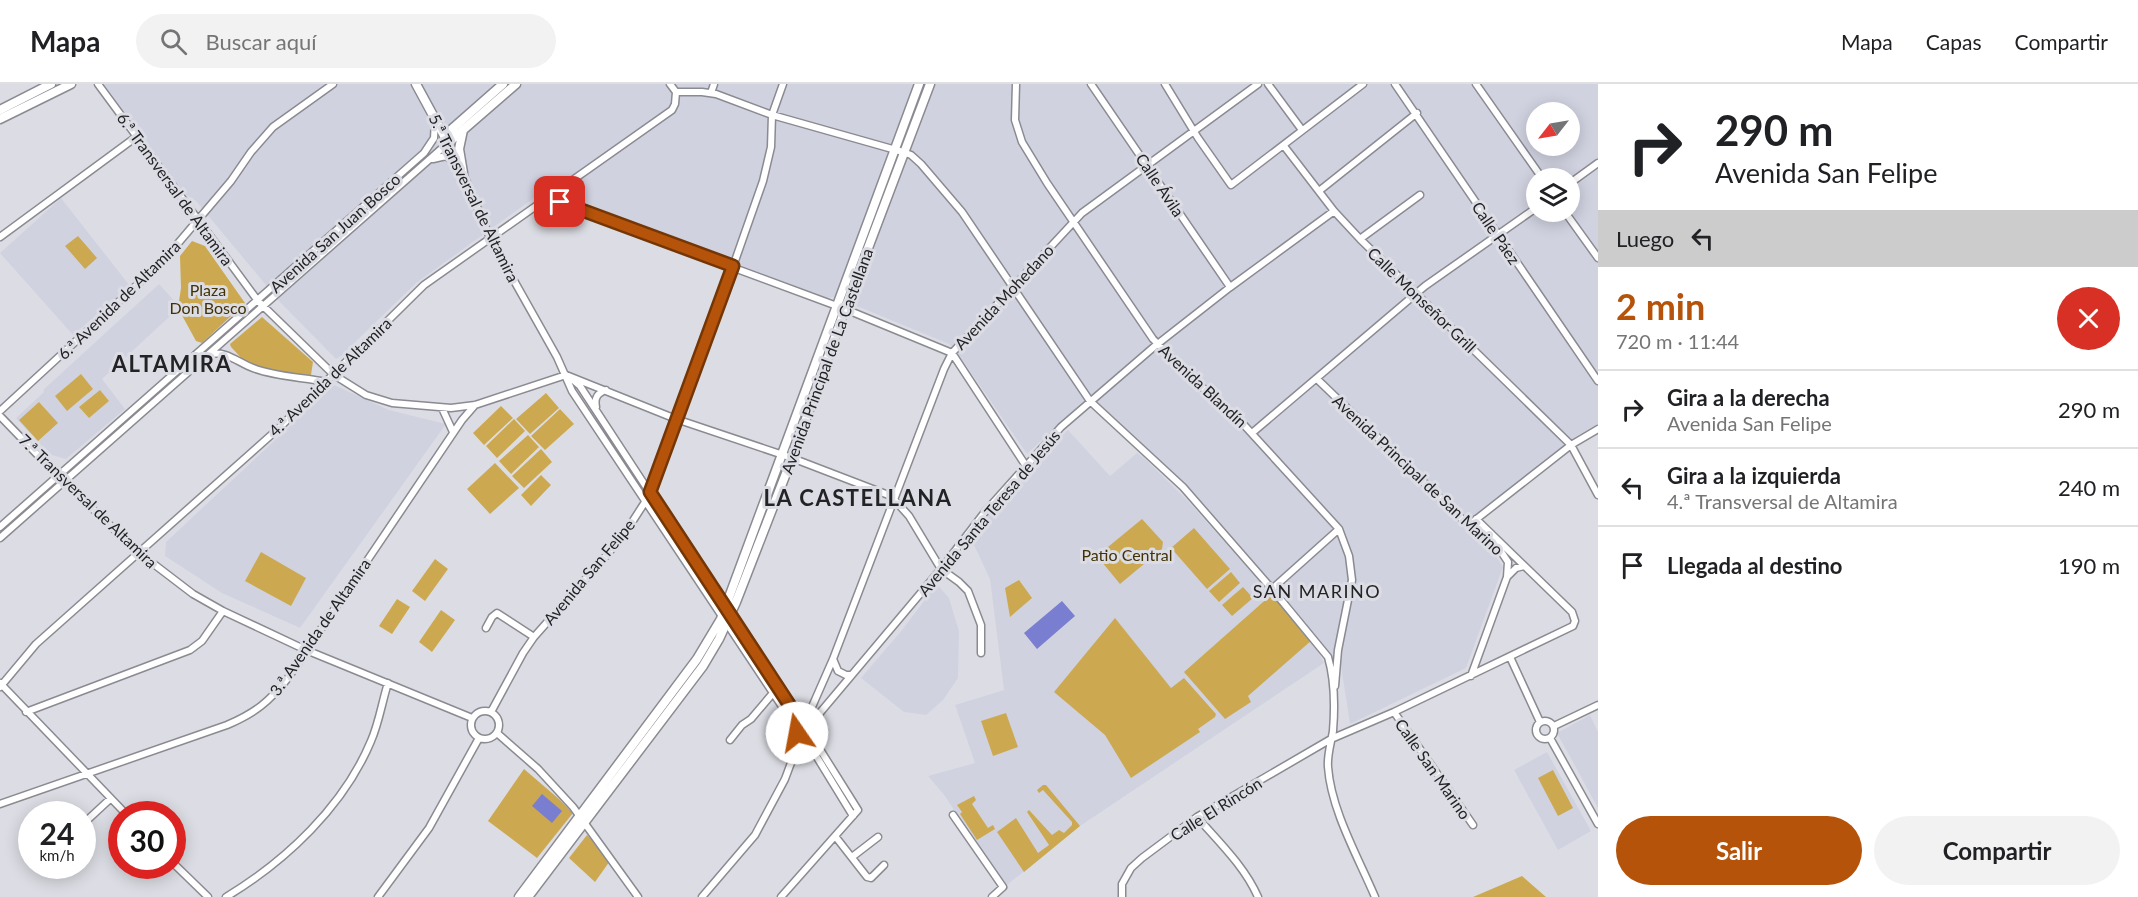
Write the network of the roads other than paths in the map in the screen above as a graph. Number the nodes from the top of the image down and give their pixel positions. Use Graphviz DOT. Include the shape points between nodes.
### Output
graph roads {
  1 [pos="51,84"];
  2 [pos="71,84"];
  3 [pos="98,84"];
  4 [pos="333,84"];
  5 [pos="416,84"];
  6 [pos="503,84"];
  7 [pos="516,84"];
  8 [pos="670,84"];
  9 [pos="714,84"];
  10 [pos="783,84"];
  11 [pos="919,84"];
  12 [pos="930,84"];
  13 [pos="1016,84"];
  14 [pos="1091,84"];
  15 [pos="1165,84"];
  16 [pos="1258,84"];
  17 [pos="1268,84"];
  18 [pos="1363,84"];
  19 [pos="1395,84"];
  20 [pos="1476,84"];
  21 [pos="676,92"];
  22 [pos="711,93"];
  23 [pos="0,110"];
  24 [pos="1417,113"];
  25 [pos="772,114"];
  26 [pos="434,115"];
  27 [pos="0,120"];
  28 [pos="462,126"];
  29 [pos="1302,130"];
  30 [pos="1194,131"];
  31 [pos="136,137"];
  32 [pos="444,143"];
  33 [pos="1284,146"];
  34 [pos="899,151"];
  35 [pos="430,160"];
  36 [pos="1598,163"];
  37 [pos="1148,166"];
  38 [pos="1535,168"];
  39 [pos="463,173"];
  40 [pos="1580,176"];
  41 [pos="1319,191"];
  42 [pos="1420,195"];
  43 [pos="548,196"];
  44 [pos="1334,211"];
  45 [pos="1526,215"];
  46 [pos="198,221"];
  47 [pos="1073,222"];
  48 [pos="1572,222"];
  49 [pos="1497,235"];
  50 [pos="0,237"];
  51 [pos="490,238"];
  52 [pos="1360,239"];
  53 [pos="1598,258"];
  54 [pos="733,266"];
  55 [pos="1013,287"];
  56 [pos="1230,287"];
  57 [pos="1416,295"];
  58 [pos="258,301"];
  59 [pos="263,307"];
  60 [pos="841,307"];
  61 [pos="1158,344"];
  62 [pos="952,353"];
  63 [pos="206,356"];
  64 [pos="334,375"];
  65 [pos="566,375"];
  66 [pos="1317,379"];
  67 [pos="1598,381"];
  68 [pos="327,382"];
  69 [pos="606,390"];
  70 [pos="1090,401"];
  71 [pos="475,405"];
  72 [pos="442,408"];
  73 [pos="596,410"];
  74 [pos="0,411"];
  75 [pos="0,416"];
  76 [pos="676,419"];
  77 [pos="1598,429"];
  78 [pos="453,432"];
  79 [pos="1252,433"];
  80 [pos="1571,446"];
  81 [pos="782,455"];
  82 [pos="792,458"];
  83 [pos="1026,466"];
  84 [pos="61,478"];
  85 [pos="1598,480"];
  86 [pos="650,492"];
  87 [pos="1597,492"];
  88 [pos="894,500"];
  89 [pos="645,502"];
  90 [pos="1476,519"];
  91 [pos="1469,525"];
  92 [pos="0,527"];
  93 [pos="1339,530"];
  94 [pos="0,538"];
  95 [pos="138,552"];
  96 [pos="1524,566"];
  97 [pos="941,569"];
  98 [pos="1507,576"];
  99 [pos="1272,589"];
  100 [pos="223,611"];
  101 [pos="726,616"];
  102 [pos="486,628"];
  103 [pos="534,637"];
  104 [pos="306,650"];
  105 [pos="1338,650"];
  106 [pos="981,652"];
  107 [pos="1328,657"];
  108 [pos="1510,657"];
  109 [pos="833,659"];
  110 [pos="852,675"];
  111 [pos="1471,676"];
  112 [pos="388,683"];
  113 [pos="1,685"];
  114 [pos="1334,692"];
  115 [pos="773,693"];
  116 [pos="1598,705"];
  117 [pos="26,712"];
  118 [pos="491,712"];
  119 [pos="1394,712"];
  120 [pos="472,718"];
  121 [pos="1540,722"];
  122 [pos="1554,726"];
  123 [pos="804,730"];
  124 [pos="497,733"];
  125 [pos="479,738"];
  126 [pos="1550,738"];
  127 [pos="1331,739"];
  128 [pos="730,740"];
  129 [pos="87,776"];
  130 [pos="110,799"];
  131 [pos="0,804"];
  132 [pos="96,812"];
  133 [pos="953,815"];
  134 [pos="853,816"];
  135 [pos="1197,817"];
  136 [pos="583,819"];
  137 [pos="1598,824"];
  138 [pos="1473,825"];
  139 [pos="835,836"];
  140 [pos="878,837"];
  141 [pos="852,857"];
  142 [pos="884,865"];
  143 [pos="186,876"];
  144 [pos="207,897"];
  145 [pos="226,897"];
  146 [pos="378,897"];
  147 [pos="519,897"];
  148 [pos="528,897"];
  149 [pos="638,897"];
  150 [pos="702,897"];
  151 [pos="781,897"];
  152 [pos="992,897"];
  153 [pos="1122,897"];
  154 [pos="1258,897"];
  155 [pos="1375,897"];
  1 -- 23 [label="street"];
  2 -- 27 [label="street"];
  3 -- 31 [label="street, 6.ª Transversal de Altamira"];
  4 -- 46 [label="street, 6.ª Avenida de Altamira" via="273,127"];
  5 -- 26 [label="street, 5.ª Transversal de Altamira"];
  6 -- 28 [label="street, Avenida San Juan Bosco"];
  7 -- 28 [label="street, Avenida San Juan Bosco"];
  8 -- 21 [label="street"];
  9 -- 22 [label="street"];
  10 -- 25 [label="street, Avenida San Felipe"];
  11 -- 34 [label="street, Avenida Principal de La Castellana"];
  12 -- 34 [label="street, Avenida Principal de La Castellana"];
  13 -- 47 [label="street, Avenida Blandín" via="1017,130"];
  14 -- 37 [label="street, Calle Ávila"];
  15 -- 30 [label="street"];
  16 -- 30 [label="street, Avenida Mohedano"];
  17 -- 29 [label="street"];
  18 -- 29 [label="street"];
  19 -- 24 [label="street, Calle Páez"];
  20 -- 38 [label="street"];
  21 -- 22 [label="street"];
  21 -- 43 [label="street, 4.ª Avenida de Altamira" via="672,110"];
  22 -- 25 [label="street"];
  24 -- 41 [label="street"];
  24 -- 49 [label="street, Calle Páez"];
  25 -- 34 [label="street"];
  25 -- 54 [label="street, Avenida San Felipe" via="767,166"];
  26 -- 28 [label="street" via="447,124"];
  26 -- 32 [label="street, 5.ª Transversal de Altamira"];
  26 -- 58 [label="street, Avenida San Juan Bosco" via="435,134 430,147"];
  28 -- 32 [label="street, Avenida San Juan Bosco"];
  28 -- 39 [label="street" via="459,149"];
  29 -- 33 [label="street"];
  30 -- 33 [label="street" via="1231,185"];
  30 -- 37 [label="street, Avenida Mohedano"];
  31 -- 46 [label="street, 6.ª Transversal de Altamira"];
  31 -- 50 [label="street"];
  32 -- 35 [label="street, Avenida San Juan Bosco"];
  32 -- 39 [label="street, 5.ª Transversal de Altamira"];
  33 -- 41 [label="street, Calle Monseñor Grill"];
  34 -- 55 [label="street" via="921,164 962,212"];
  34 -- 60 [label="street, Avenida Principal de La Castellana"];
  35 -- 39 [label="street" via="450,158"];
  35 -- 59 [label="street, Avenida San Juan Bosco"];
  36 -- 40 [label="street"];
  37 -- 47 [label="street, Avenida Mohedano"];
  37 -- 56 [label="street, Calle Ávila"];
  39 -- 51 [label="street, 5.ª Transversal de Altamira"];
  41 -- 44 [label="street, Calle Monseñor Grill"];
  42 -- 52 [label="street"];
  43 -- 51 [label="street, 4.ª Avenida de Altamira"];
  43 -- 54 [label="street"];
  44 -- 52 [label="street, Calle Monseñor Grill"];
  44 -- 56 [label="street, Avenida Santa Teresa de Jesús"];
  45 -- 49 [label="street"];
  46 -- 58 [label="street, 6.ª Transversal de Altamira"];
  46 -- 74 [label="street, 6.ª Avenida de Altamira" via="163,261"];
  47 -- 55 [label="street, Avenida Mohedano"];
  47 -- 61 [label="street, Avenida Blandín"];
  48 -- 53 [label="street"];
  49 -- 57 [label="street"];
  49 -- 67 [label="street, Calle Páez"];
  51 -- 64 [label="street, 4.ª Avenida de Altamira" via="424,285"];
  51 -- 65 [label="street, 5.ª Transversal de Altamira"];
  52 -- 57 [label="street, Calle Monseñor Grill"];
  54 -- 60 [label="street"];
  54 -- 76 [label="street, Avenida San Felipe"];
  55 -- 62 [label="street, Avenida Mohedano"];
  55 -- 70 [label="street"];
  56 -- 61 [label="street, Avenida Santa Teresa de Jesús"];
  57 -- 66 [label="street"];
  57 -- 80 [label="street, Calle Monseñor Grill"];
  58 -- 59 [label="street, 6.ª Transversal de Altamira"];
  58 -- 84 [label="street, Avenida San Juan Bosco"];
  59 -- 63 [label="street, Avenida San Juan Bosco"];
  59 -- 64 [label="street, 6.ª Transversal de Altamira"];
  60 -- 62 [label="street"];
  60 -- 81 [label="street, Avenida Principal de La Castellana"];
  60 -- 82 [label="street, Avenida Principal de La Castellana"];
  61 -- 70 [label="street, Avenida Santa Teresa de Jesús"];
  61 -- 79 [label="street, Avenida Blandín"];
  62 -- 83 [label="street"];
  62 -- 88 [label="street, Avenida Mohedano"];
  63 -- 68 [label="street" via="220,353 270,374"];
  63 -- 84 [label="street, Avenida San Juan Bosco"];
  64 -- 68 [label="street, 4.ª Avenida de Altamira"];
  64 -- 72 [label="street, 6.ª Transversal de Altamira" via="366,395 392,404"];
  65 -- 69 [label="street"];
  65 -- 71 [label="street, 6.ª Transversal de Altamira"];
  65 -- 73 [label="street" via="580,386"];
  65 -- 89 [label="street" via="572,391"];
  66 -- 79 [label="street"];
  66 -- 91 [label="street, Avenida Principal de San Marino"];
  68 -- 95 [label="street, 4.ª Avenida de Altamira"];
  69 -- 73 [label="street" via="597,397"];
  69 -- 76 [label="street"];
  70 -- 83 [label="street, Avenida Santa Teresa de Jesús"];
  70 -- 99 [label="street" via="1183,487"];
  71 -- 72 [label="street, 6.ª Transversal de Altamira"];
  71 -- 78 [label="street, 3.ª Avenida de Altamira"];
  72 -- 78 [label="street"];
  73 -- 86 [label="street"];
  75 -- 84 [label="street, 7.ª Transversal de Altamira"];
  76 -- 81 [label="street"];
  76 -- 86 [label="street, Avenida San Felipe"];
  77 -- 80 [label="street"];
  78 -- 104 [label="street, 3.ª Avenida de Altamira"];
  79 -- 93 [label="street, Avenida Blandín"];
  80 -- 87 [label="street, Calle Monseñor Grill"];
  80 -- 90 [label="street"];
  81 -- 82 [label="street"];
  81 -- 101 [label="street, Avenida Principal de La Castellana"];
  82 -- 88 [label="street" via="885,493"];
  82 -- 101 [label="street, Avenida Principal de La Castellana"];
  83 -- 97 [label="street, Avenida Santa Teresa de Jesús"];
  84 -- 92 [label="street, Avenida San Juan Bosco"];
  84 -- 94 [label="street, Avenida San Juan Bosco"];
  84 -- 95 [label="street, 7.ª Transversal de Altamira"];
  85 -- 87 [label="street"];
  86 -- 89 [label="street, Avenida San Felipe"];
  86 -- 101 [label="street"];
  88 -- 97 [label="street" via="909,516"];
  88 -- 109 [label="street, Avenida Mohedano"];
  89 -- 101 [label="street"];
  89 -- 103 [label="street, Avenida San Felipe" via="606,556"];
  90 -- 91 [label="street"];
  90 -- 96 [label="street, Avenida Principal de San Marino"];
  91 -- 98 [label="street, Avenida Principal de San Marino" via="1507,559"];
  93 -- 99 [label="street"];
  93 -- 105 [label="street, Avenida Blandín" via="1349,556 1352,580"];
  95 -- 100 [label="street, 7.ª Transversal de Altamira" via="193,594"];
  95 -- 113 [label="street, 4.ª Avenida de Altamira" via="36,644"];
  96 -- 98 [label="street, Avenida Principal de San Marino"];
  96 -- 108 [label="street, Avenida Principal de San Marino" via="1572,612 1575,621 1568,629"];
  97 -- 106 [label="street" via="968,591 981,625"];
  97 -- 110 [label="street, Avenida Santa Teresa de Jesús"];
  98 -- 111 [label="street, Avenida Principal de San Marino"];
  99 -- 107 [label="street"];
  100 -- 104 [label="street, 7.ª Transversal de Altamira"];
  100 -- 117 [label="street" via="202,641 190,650"];
  101 -- 115 [label="street"];
  101 -- 123 [label="street"];
  101 -- 136 [label="street, Avenida Principal de La Castellana" via="703,666"];
  102 -- 103 [label="street" via="497,613"];
  103 -- 118 [label="street, Avenida San Felipe"];
  104 -- 112 [label="street, 7.ª Transversal de Altamira"];
  104 -- 129 [label="street, 3.ª Avenida de Altamira" via="273,697 247,717"];
  105 -- 107 [label="street"];
  105 -- 114 [label="street, Avenida Blandín"];
  107 -- 114 [label="street"];
  108 -- 111 [label="street, Avenida Principal de San Marino"];
  108 -- 121 [label="street"];
  109 -- 110 [label="street" via="838,671"];
  109 -- 123 [label="street, Avenida Mohedano"];
  110 -- 123 [label="street, Avenida Santa Teresa de Jesús"];
  111 -- 119 [label="street, Avenida Principal de San Marino"];
  112 -- 120 [label="street, 7.ª Transversal de Altamira"];
  112 -- 145 [label="street" via="371,740 349,783 290,850"];
  113 -- 117 [label="street"];
  114 -- 127 [label="street"];
  115 -- 123 [label="street"];
  115 -- 128 [label="street"];
  116 -- 122 [label="street"];
  117 -- 129 [label="street"];
  118 -- 120 [label="street" via="479,712"];
  118 -- 124 [label="street" via="498,720"];
  119 -- 127 [label="street, Avenida Principal de San Marino"];
  119 -- 138 [label="street, Calle San Marino"];
  120 -- 125 [label="street" via="471,729"];
  121 -- 122 [label="street" via="1548,721"];
  121 -- 126 [label="street" via="1538,735"];
  122 -- 126 [label="street"];
  123 -- 134 [label="street"];
  123 -- 134 [label="street" via="858,810"];
  123 -- 150 [label="street, Avenida Mohedano" via="785,778 755,834"];
  124 -- 125 [label="street" via="489,739"];
  124 -- 136 [label="street"];
  125 -- 146 [label="street" via="429,828"];
  126 -- 137 [label="street"];
  127 -- 135 [label="street, Calle El Rincón"];
  127 -- 155 [label="street" via="1328,765 1334,799"];
  129 -- 130 [label="street"];
  129 -- 131 [label="street, 3.ª Avenida de Altamira"];
  130 -- 132 [label="street"];
  133 -- 152 [label="street" via="1003,887"];
  134 -- 139 [label="street"];
  135 -- 153 [label="street, Calle El Rincón" via="1131,868 1122,884"];
  135 -- 154 [label="street" via="1254,886"];
  136 -- 147 [label="street, Avenida Principal de La Castellana"];
  136 -- 148 [label="street, Avenida Principal de La Castellana"];
  136 -- 149 [label="street"];
  139 -- 141 [label="street"];
  139 -- 151 [label="street"];
  140 -- 141 [label="street"];
  141 -- 142 [label="street" via="867,877 871,878"];
  143 -- 144 [label="street"];
}
